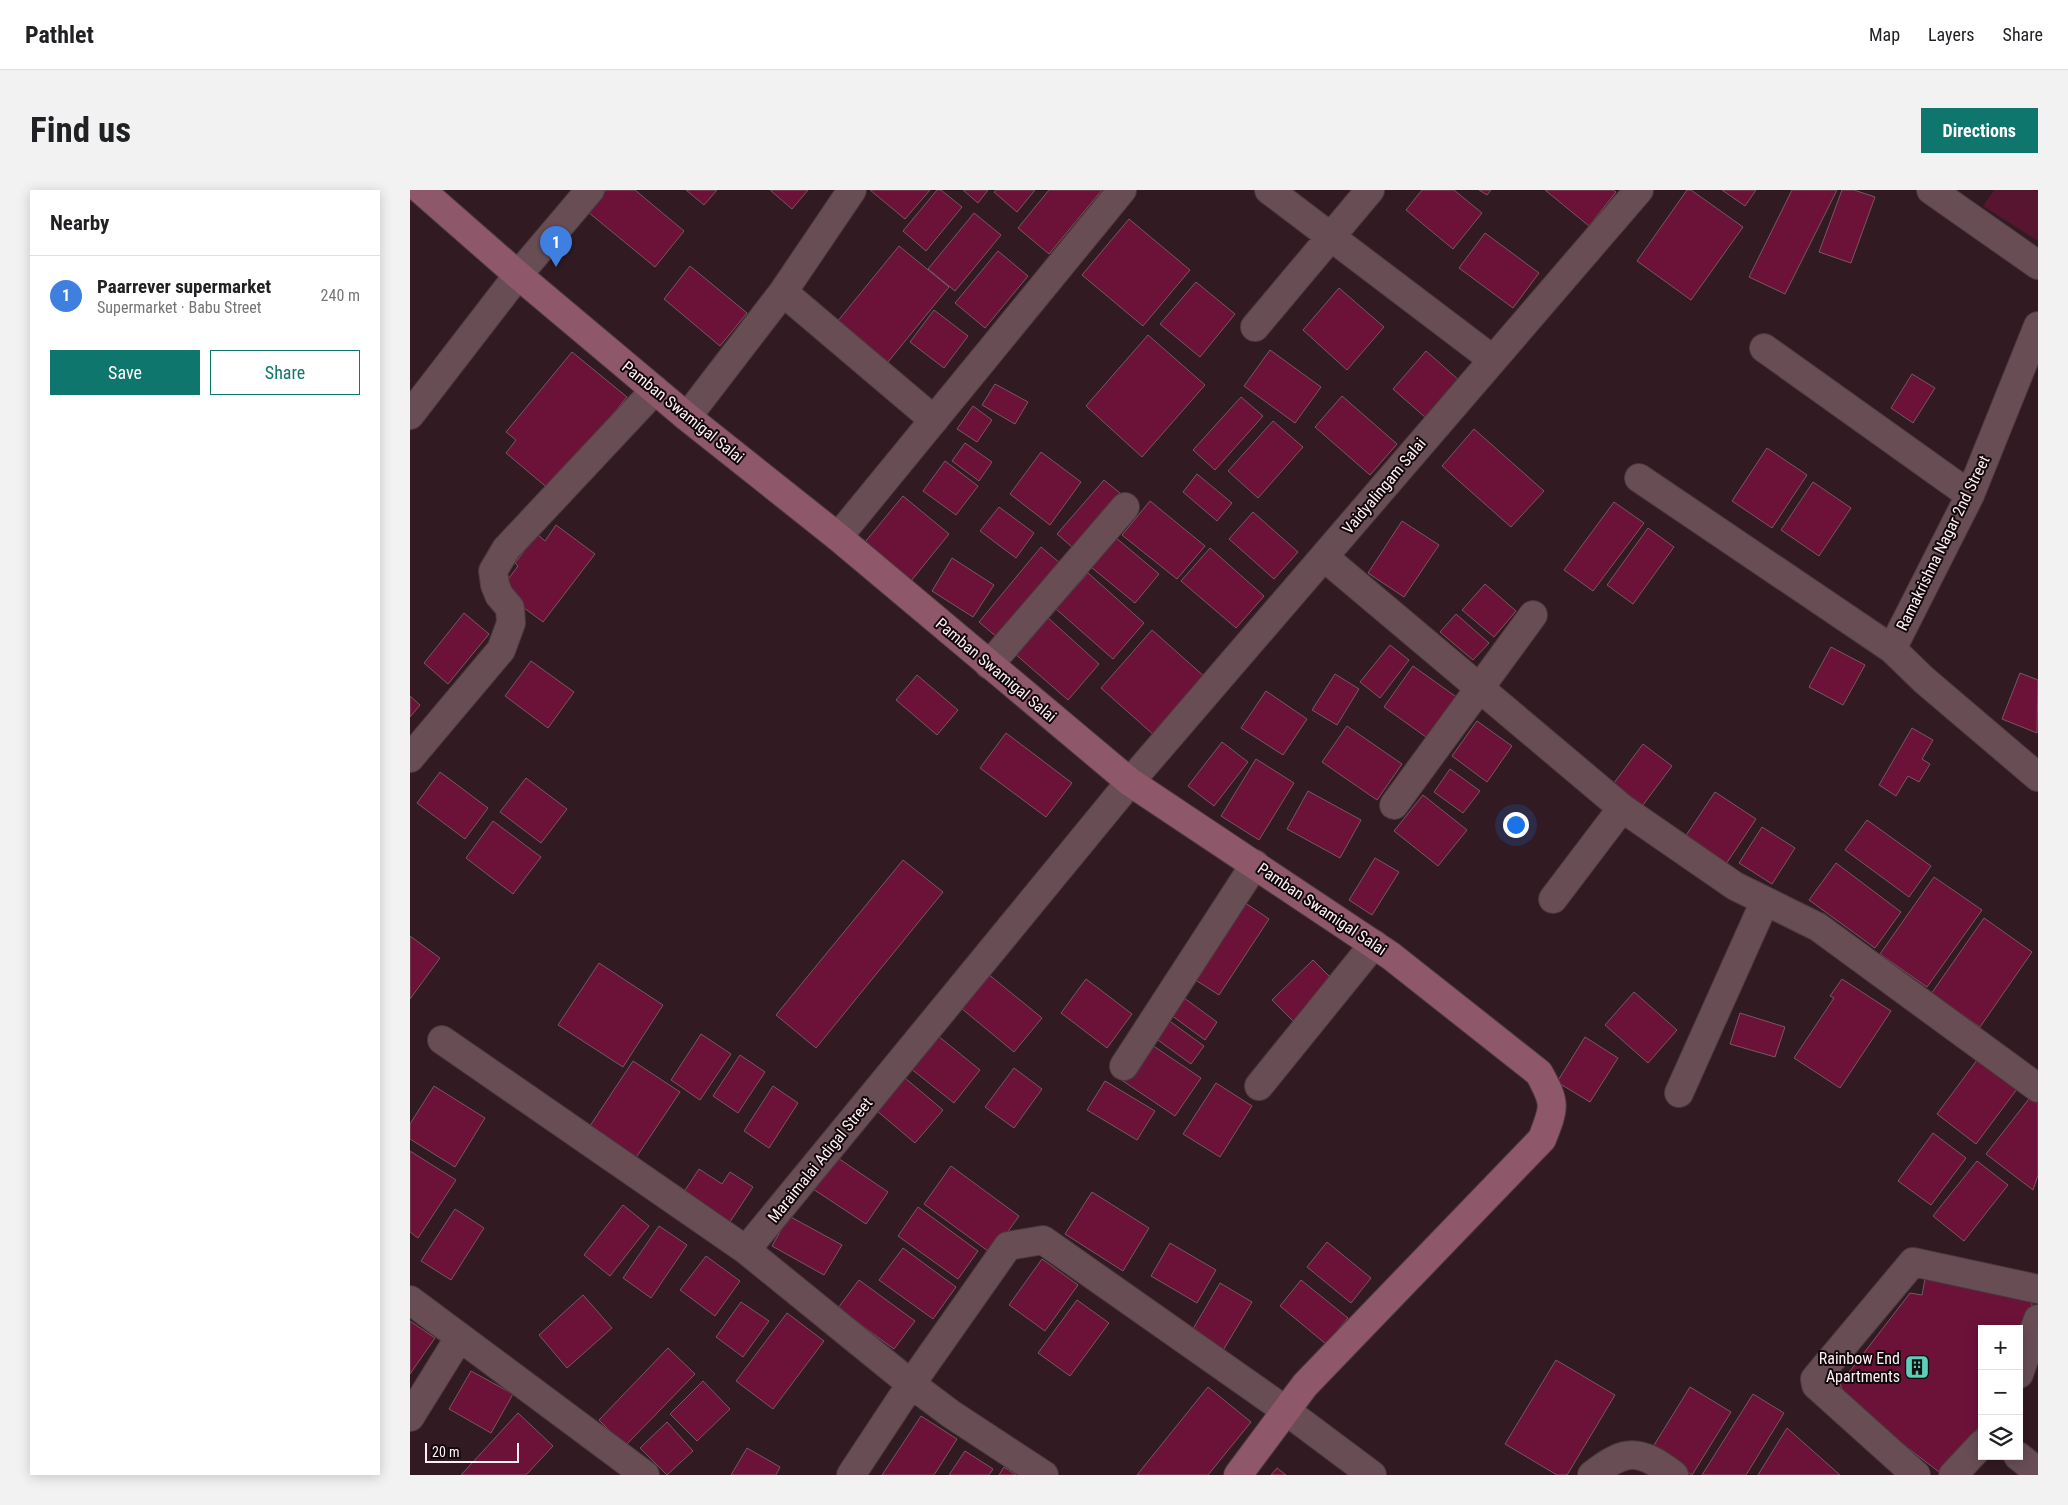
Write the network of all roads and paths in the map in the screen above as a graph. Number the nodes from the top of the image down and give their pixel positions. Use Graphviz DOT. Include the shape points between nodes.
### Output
graph roads {
  1 [pos="421,190"];
  2 [pos="590,190"];
  3 [pos="852,190"];
  4 [pos="1122,190"];
  5 [pos="1269,190"];
  6 [pos="1370,190"];
  7 [pos="1639,190"];
  8 [pos="1931,190"];
  9 [pos="1332,237"];
  10 [pos="2038,265"];
  11 [pos="518,276"];
  12 [pos="783,292"];
  13 [pos="2038,326"];
  14 [pos="1255,327"];
  15 [pos="1764,348"];
  16 [pos="1492,358"];
  17 [pos="655,390"];
  18 [pos="410,415"];
  19 [pos="687,417"];
  20 [pos="934,420"];
  21 [pos="1640,478"];
  22 [pos="1970,495"];
  23 [pos="1125,507"];
  24 [pos="838,537"];
  25 [pos="1324,556"];
  26 [pos="1533,615"];
  27 [pos="1892,649"];
  28 [pos="989,665"];
  29 [pos="1478,688"];
  30 [pos="410,758"];
  31 [pos="2038,777"];
  32 [pos="1130,782"];
  33 [pos="1394,805"];
  34 [pos="1622,808"];
  35 [pos="1255,864"];
  36 [pos="1553,899"];
  37 [pos="1765,901"];
  38 [pos="1374,944"];
  39 [pos="442,1040"];
  40 [pos="1124,1066"];
  41 [pos="1259,1086"];
  42 [pos="2038,1088"];
  43 [pos="1679,1093"];
  44 [pos="746,1250"];
  45 [pos="2038,1289"];
  46 [pos="410,1300"];
  47 [pos="2038,1319"];
  48 [pos="459,1338"];
  49 [pos="2020,1370"];
  50 [pos="910,1384"];
  51 [pos="1285,1410"];
  52 [pos="410,1417"];
  53 [pos="1978,1448"];
  54 [pos="2023,1460"];
  55 [pos="2038,1472"];
  56 [pos="645,1475"];
  57 [pos="852,1475"];
  58 [pos="1044,1475"];
  59 [pos="1238,1475"];
  60 [pos="1372,1475"];
  61 [pos="1592,1475"];
  62 [pos="1674,1475"];
  63 [pos="1916,1475"];
  64 [pos="1952,1475"];
  1 -- 11 [label="street, Pamban Swamigal Salai"];
  2 -- 11 [label="street"];
  3 -- 12 [label="street"];
  4 -- 20 [label="street"];
  5 -- 9 [label="street"];
  6 -- 9 [label="street"];
  7 -- 16 [label="street, Vaidyalingam Salai"];
  8 -- 10 [label="street"];
  9 -- 14 [label="street"];
  9 -- 16 [label="street"];
  11 -- 17 [label="street, Pamban Swamigal Salai"];
  11 -- 18 [label="street"];
  12 -- 19 [label="street"];
  12 -- 20 [label="street"];
  13 -- 22 [label="street, Ramakrishna Nagar 2nd Street"];
  15 -- 22 [label="street"];
  16 -- 25 [label="street, Vaidyalingam Salai"];
  17 -- 19 [label="street, Pamban Swamigal Salai"];
  17 -- 30 [label="street" via="506,549 493,571 499,595 510,608 511,623 501,650"];
  19 -- 24 [label="street, Pamban Swamigal Salai"];
  20 -- 24 [label="street"];
  21 -- 27 [label="street"];
  22 -- 27 [label="street, Ramakrishna Nagar 2nd Street"];
  23 -- 28 [label="street"];
  24 -- 28 [label="street, Pamban Swamigal Salai"];
  25 -- 29 [label="street"];
  25 -- 32 [label="street, Vaidyalingam Salai"];
  26 -- 29 [label="street"];
  27 -- 31 [label="street"];
  28 -- 32 [label="street, Pamban Swamigal Salai"];
  29 -- 33 [label="street"];
  29 -- 34 [label="street"];
  32 -- 35 [label="street, Pamban Swamigal Salai"];
  32 -- 44 [label="street, Maraimalai Adigal Street"];
  34 -- 36 [label="street"];
  34 -- 37 [label="street" via="1735,886"];
  35 -- 38 [label="street, Pamban Swamigal Salai"];
  35 -- 40 [label="street"];
  37 -- 42 [label="street" via="1818,927"];
  37 -- 43 [label="street"];
  38 -- 41 [label="street"];
  38 -- 51 [label="street, Pamban Swamigal Salai" via="1539,1073 1553,1098 1550,1117 1542,1139 1304,1385"];
  39 -- 44 [label="street"];
  44 -- 50 [label="street"];
  45 -- 63 [label="street" via="1913,1262 1815,1379 1816,1385"];
  46 -- 48 [label="street"];
  47 -- 49 [label="street"];
  48 -- 52 [label="street"];
  48 -- 56 [label="street"];
  50 -- 51 [label="street" via="1008,1246 1043,1240"];
  50 -- 57 [label="street"];
  50 -- 58 [label="street"];
  51 -- 59 [label="street"];
  51 -- 60 [label="street"];
  53 -- 64 [label="street"];
  54 -- 55 [label="street"];
  61 -- 62 [label="street" via="1623,1455 1658,1463"];
}
